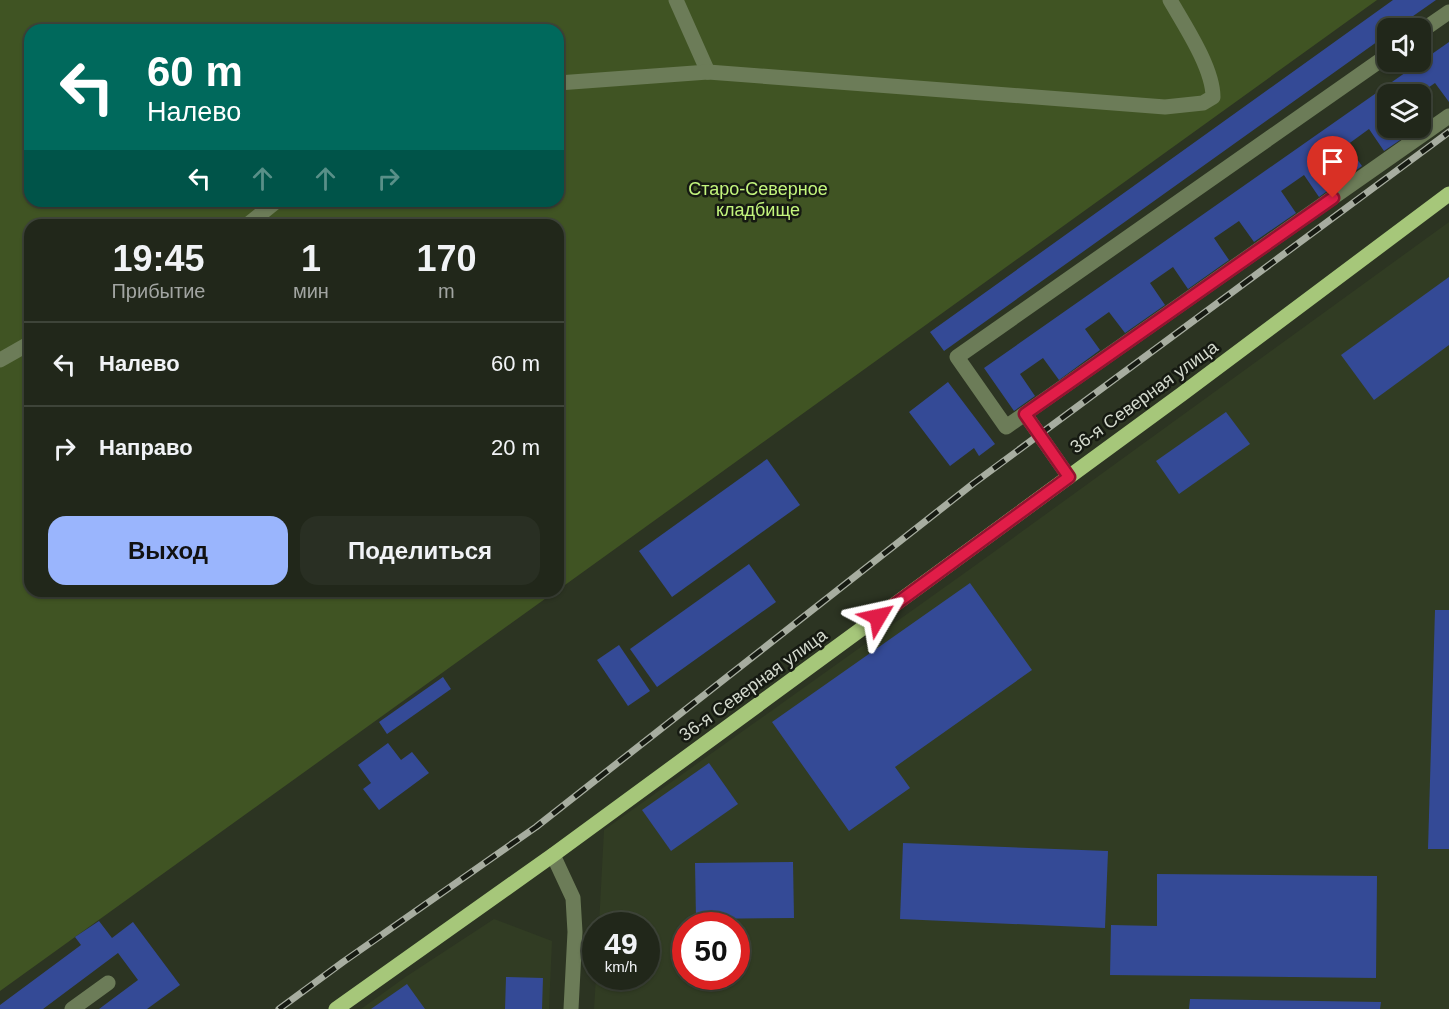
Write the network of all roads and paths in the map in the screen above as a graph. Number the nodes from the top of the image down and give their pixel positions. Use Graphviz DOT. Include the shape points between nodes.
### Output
graph roads {
  1 [pos="676,0"];
  2 [pos="1170,0"];
  3 [pos="1449,12"];
  4 [pos="1431,24"];
  5 [pos="1377,63"];
  6 [pos="708,72"];
  7 [pos="564,83"];
  8 [pos="1449,116"];
  9 [pos="1449,194"];
  10 [pos="270,207"];
  11 [pos="254,219"];
  12 [pos="24,346"];
  13 [pos="0,360"];
  14 [pos="1025,414"];
  15 [pos="1069,477"];
  16 [pos="554,855"];
  17 [pos="108,983"];
  18 [pos="72,1009"];
  19 [pos="336,1009"];
  20 [pos="571,1009"];
  1 -- 6 [label="street"];
  2 -- 6 [label="street" via="1213,86 1213,97 1203,104 1165,107"];
  3 -- 4 [label="street"];
  5 -- 14 [label="street" via="957,357 1006,427"];
  6 -- 7 [label="street"];
  8 -- 14 [label="street"];
  9 -- 15 [label="main road, 36-я Северная улица"];
  10 -- 11 [label="street"];
  12 -- 13 [label="street"];
  14 -- 15 [label="street"];
  15 -- 16 [label="main road, 36-я Северная улица"];
  16 -- 19 [label="main road, 36-я Северная улица"];
  16 -- 20 [label="street" via="573,898"];
  17 -- 18 [label="street"];
}
